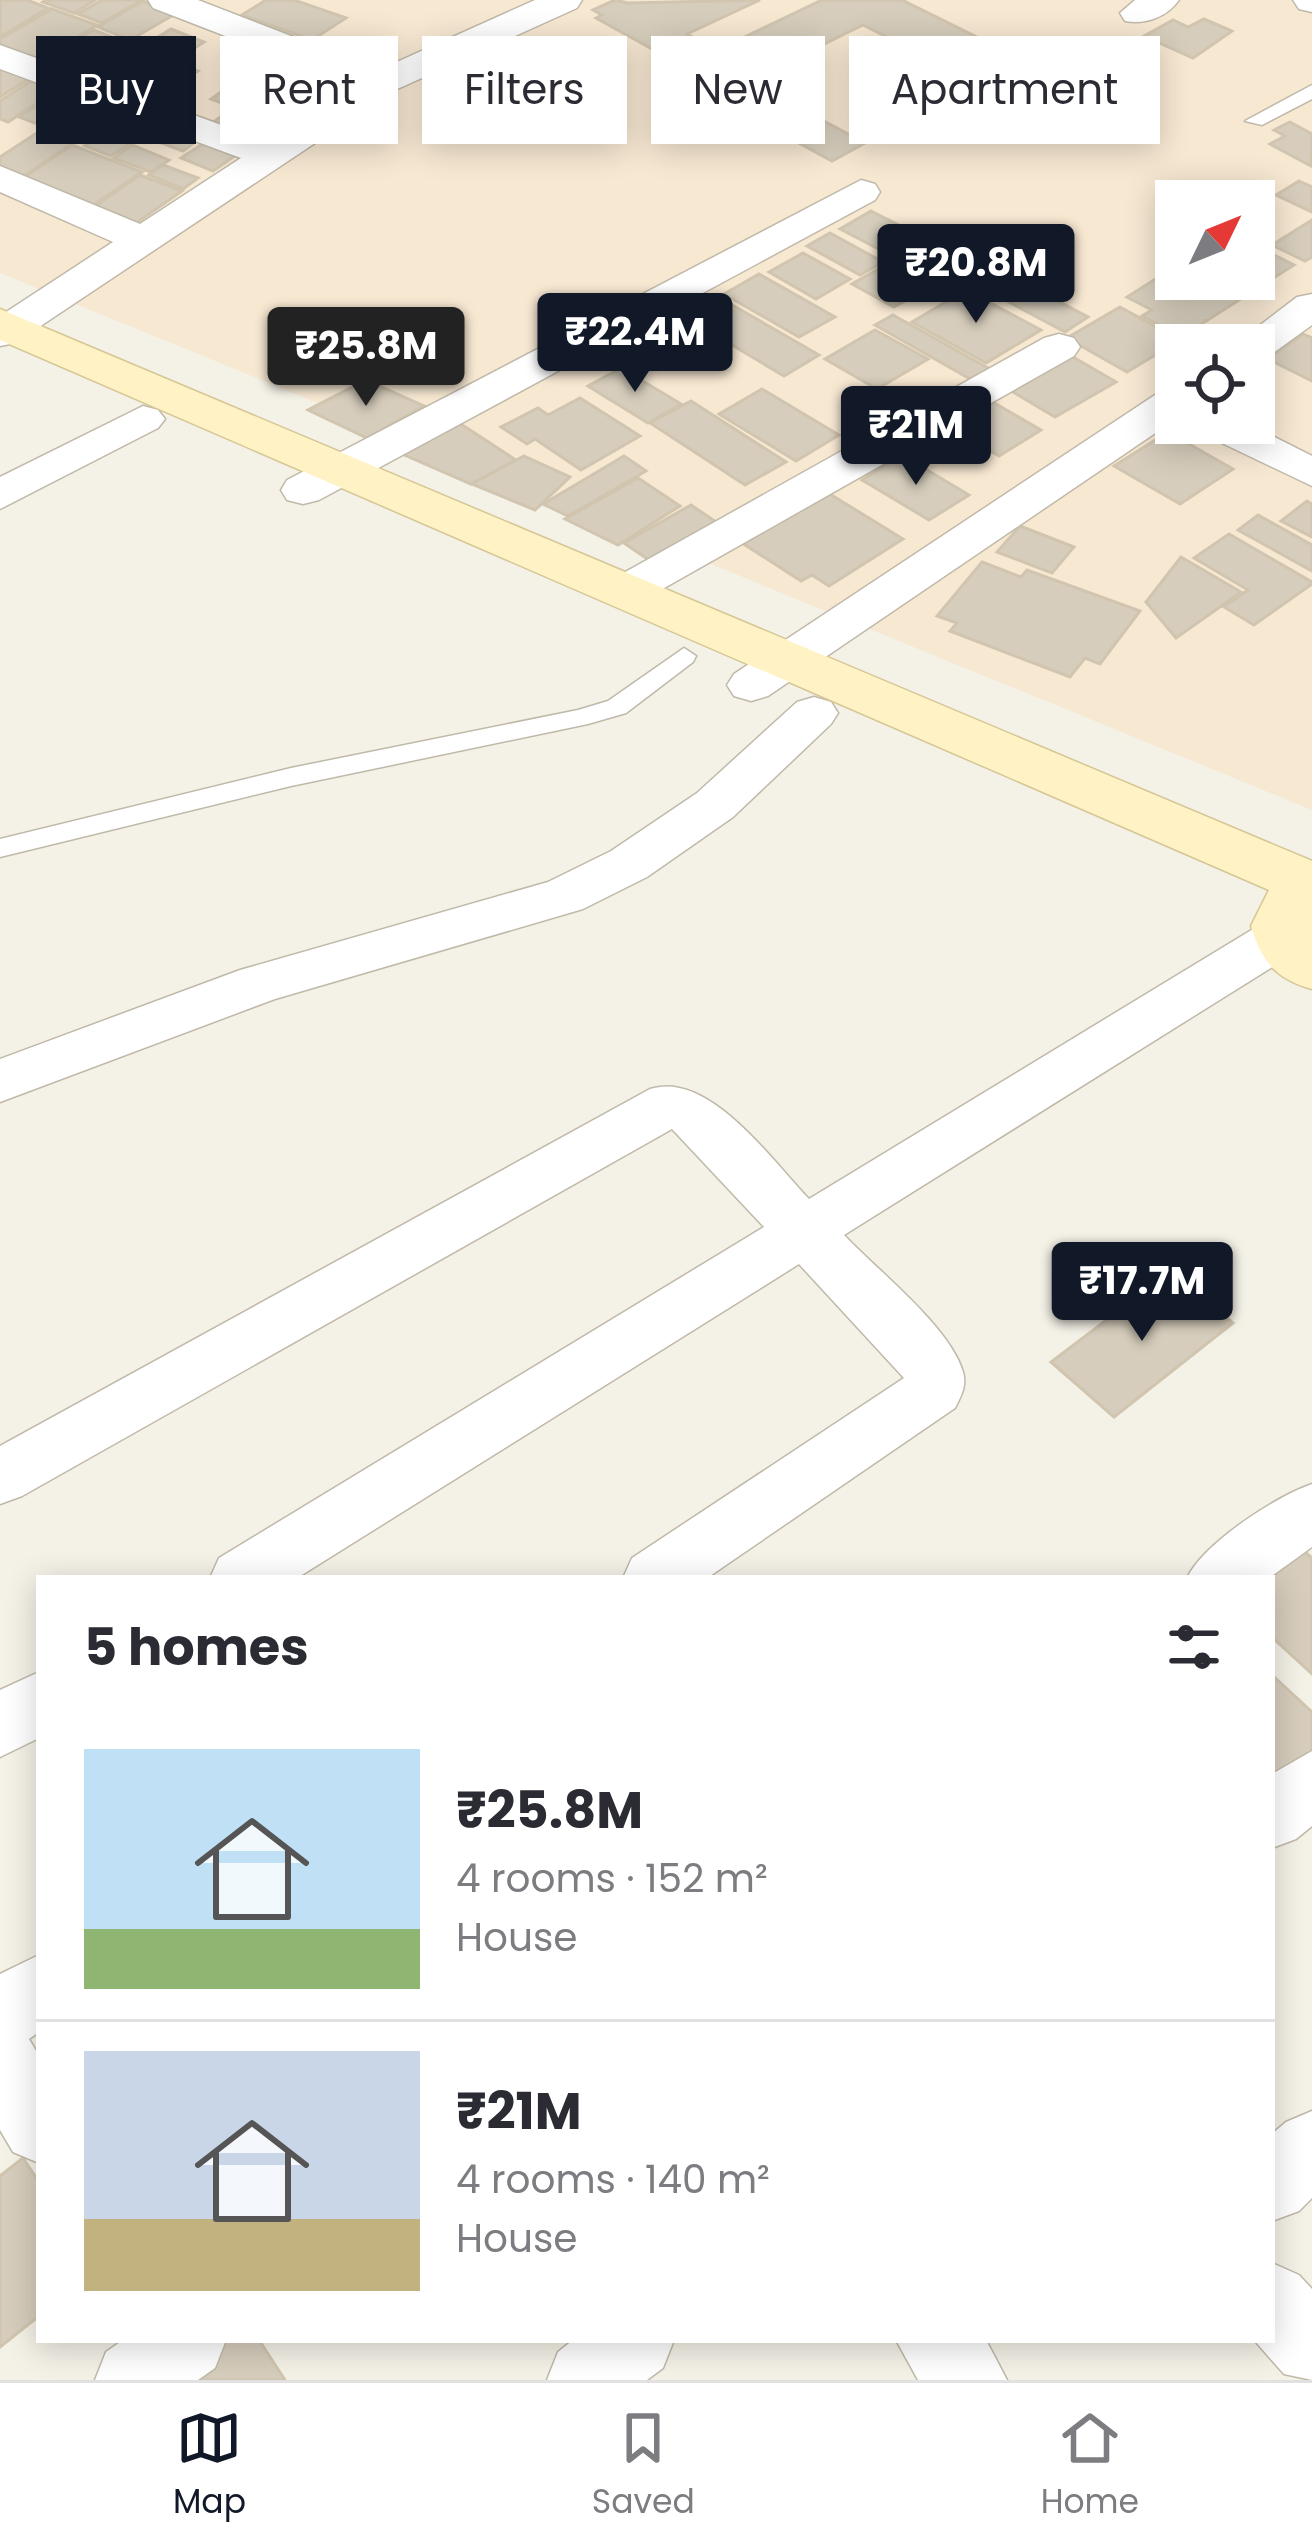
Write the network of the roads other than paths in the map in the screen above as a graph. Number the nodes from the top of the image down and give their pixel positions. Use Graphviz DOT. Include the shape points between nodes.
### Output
graph roads {
  1 [pos="166,0"];
  2 [pos="563,0"];
  3 [pos="259,36"];
  4 [pos="0,56"];
  5 [pos="398,75"];
  6 [pos="1312,91"];
  7 [pos="1255,121"];
  8 [pos="285,144"];
  9 [pos="269,154"];
  10 [pos="0,178"];
  11 [pos="861,192"];
  12 [pos="143,240"];
  13 [pos="1312,306"];
  14 [pos="1275,332"];
  15 [pos="3,335"];
  16 [pos="1059,347"];
  17 [pos="1155,415"];
  18 [pos="143,419"];
  19 [pos="1255,444"];
  20 [pos="1312,473"];
  21 [pos="323,479"];
  22 [pos="0,495"];
  23 [pos="627,590"];
  24 [pos="684,656"];
  25 [pos="771,672"];
  26 [pos="814,713"];
  27 [pos="0,848"];
  28 [pos="1300,920"];
  29 [pos="0,1081"];
  30 [pos="808,1232"];
  31 [pos="0,1477"];
  32 [pos="1312,1511"];
  33 [pos="247,1575"];
  34 [pos="659,1575"];
  35 [pos="1223,1575"];
  36 [pos="36,1704"];
  37 [pos="0,1726"];
  38 [pos="1312,1783"];
  39 [pos="1275,1814"];
  40 [pos="36,1992"];
  41 [pos="0,2016"];
  42 [pos="0,2060"];
  43 [pos="36,2121"];
  44 [pos="1312,2148"];
  45 [pos="1275,2181"];
  46 [pos="1275,2305"];
  47 [pos="631,2343"];
  48 [pos="937,2343"];
  49 [pos="1312,2346"];
  50 [pos="586,2380"];
  51 [pos="968,2380"];
  1 -- 3 [label="street"];
  2 -- 5 [label="street"];
  4 -- 9 [label="street"];
  6 -- 7 [label="lane"];
  8 -- 9 [label="street"];
  9 -- 12 [label="street"];
  10 -- 12 [label="street"];
  11 -- 21 [label="street"];
  12 -- 15 [label="street"];
  13 -- 14 [label="street"];
  15 -- 18 [label="main road"];
  15 -- 21 [label="main road"];
  16 -- 23 [label="street"];
  17 -- 25 [label="street"];
  18 -- 21 [label="main road"];
  18 -- 22 [label="street"];
  19 -- 20 [label="street"];
  21 -- 23 [label="main road"];
  21 -- 24 [label="main road"];
  23 -- 25 [label="main road"];
  24 -- 25 [label="main road"];
  24 -- 27 [label="lane" via="617,707 579,718"];
  25 -- 26 [label="main road"];
  25 -- 28 [label="main road"];
  26 -- 28 [label="main road"];
  26 -- 29 [label="street" via="715,805 565,896 259,984"];
  28 -- 30 [label="street"];
  30 -- 31 [label="street" via="692,1114 670,1104"];
  30 -- 33 [label="street"];
  30 -- 34 [label="street" via="923,1356 934,1390"];
  32 -- 35 [label="street"];
  36 -- 37 [label="street"];
  38 -- 39 [label="street"];
  40 -- 41 [label="street"];
  42 -- 43 [label="street"];
  44 -- 45 [label="street"];
  46 -- 49 [label="street"];
  47 -- 50 [label="street"];
  48 -- 51 [label="street"];
}
